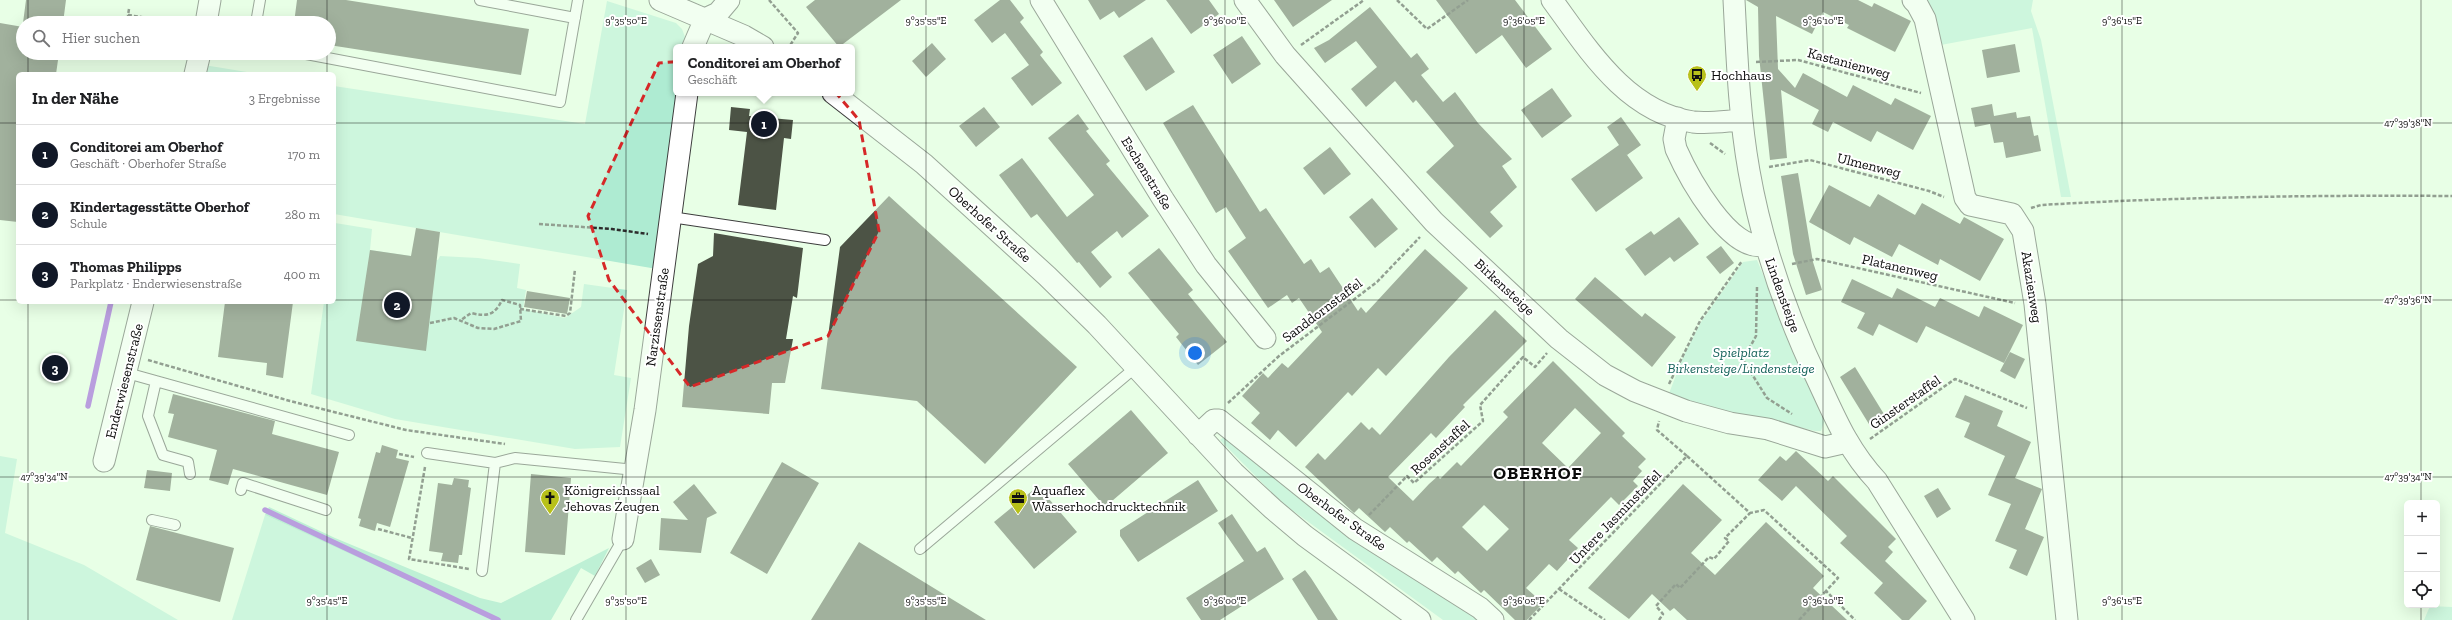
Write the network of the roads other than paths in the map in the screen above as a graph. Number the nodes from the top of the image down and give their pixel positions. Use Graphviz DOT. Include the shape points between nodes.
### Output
graph roads {
  1 [pos="210,0"];
  2 [pos="260,0"];
  3 [pos="480,0"];
  4 [pos="578,0"];
  5 [pos="660,0"];
  6 [pos="729,0"];
  7 [pos="1041,0"];
  8 [pos="1245,0"];
  9 [pos="1552,0"];
  10 [pos="1734,0"];
  11 [pos="1913,0"];
  12 [pos="703,9"];
  13 [pos="207,16"];
  14 [pos="257,16"];
  15 [pos="574,18"];
  16 [pos="694,44"];
  17 [pos="758,44"];
  18 [pos="198,60"];
  19 [pos="336,60"];
  20 [pos="195,72"];
  21 [pos="687,96"];
  22 [pos="837,96"];
  23 [pos="1685,120"];
  24 [pos="1742,120"];
  25 [pos="671,217"];
  26 [pos="825,240"];
  27 [pos="1765,245"];
  28 [pos="143,304"];
  29 [pos="1265,338"];
  30 [pos="129,364"];
  31 [pos="1136,367"];
  32 [pos="156,381"];
  33 [pos="349,435"];
  34 [pos="1198,435"];
  35 [pos="1856,442"];
  36 [pos="428,453"];
  37 [pos="104,461"];
  38 [pos="495,463"];
  39 [pos="635,470"];
  40 [pos="190,474"];
  41 [pos="241,490"];
  42 [pos="326,510"];
  43 [pos="152,520"];
  44 [pos="176,526"];
  45 [pos="623,540"];
  46 [pos="920,549"];
  47 [pos="482,571"];
  48 [pos="576,620"];
  49 [pos="1420,620"];
  50 [pos="1493,620"];
  51 [pos="1964,620"];
  52 [pos="2067,620"];
  1 -- 13 [label="street"];
  2 -- 14 [label="lane"];
  3 -- 15 [label="lane"];
  4 -- 15 [label="lane"];
  5 -- 12 [label="street"];
  6 -- 12 [label="street" via="718,13"];
  7 -- 29 [label="street, Eschenstraße" via="1202,259"];
  8 -- 35 [label="street, Birkensteige" via="1285,55 1434,222 1559,339 1605,375 1634,391 1686,411 1730,423 1768,429 1825,447"];
  9 -- 23 [label="street" via="1611,78 1652,107"];
  10 -- 24 [label="street, Lindensteige"];
  11 -- 52 [label="street, Akazienweg" via="1926,19 1965,198 1970,205 2012,214 2023,231 2035,304"];
  12 -- 16 [label="street"];
  12 -- 17 [label="street"];
  15 -- 19 [label="lane" via="560,102"];
  18 -- 20 [label="street"];
  21 -- 25 [label="street, Narzissenstraße"];
  22 -- 31 [label="street, Oberhofer Straße" via="918,159 1092,320"];
  23 -- 24 [label="street"];
  23 -- 27 [label="street" via="1674,139 1676,149 1710,207 1731,233 1742,242"];
  24 -- 27 [label="street, Lindensteige" via="1748,166"];
  25 -- 26 [label="lane"];
  25 -- 39 [label="street, Narzissenstraße"];
  27 -- 35 [label="street, Lindensteige" via="1802,348"];
  28 -- 30 [label="street, Enderwiesenstraße"];
  30 -- 32 [label="lane"];
  30 -- 37 [label="street, Enderwiesenstraße"];
  31 -- 34 [label="street, Oberhofer Straße"];
  31 -- 46 [label="lane"];
  32 -- 33 [label="lane"];
  32 -- 40 [label="lane" via="148,416 163,455 188,462"];
  34 -- 49 [label="street, Oberhofer Straße" via="1234,472 1305,536"];
  34 -- 50 [label="street, Oberhofer Straße" via="1214,420 1219,420 1355,529 1480,608"];
  35 -- 51 [label="street, Lindensteige" via="1859,461 1877,481"];
  36 -- 38 [label="lane"];
  38 -- 39 [label="lane" via="515,458"];
  38 -- 47 [label="lane"];
  39 -- 45 [label="street, Narzissenstraße"];
  41 -- 42 [label="lane" via="243,483"];
  43 -- 44 [label="lane"];
  45 -- 48 [label="lane"];
}
